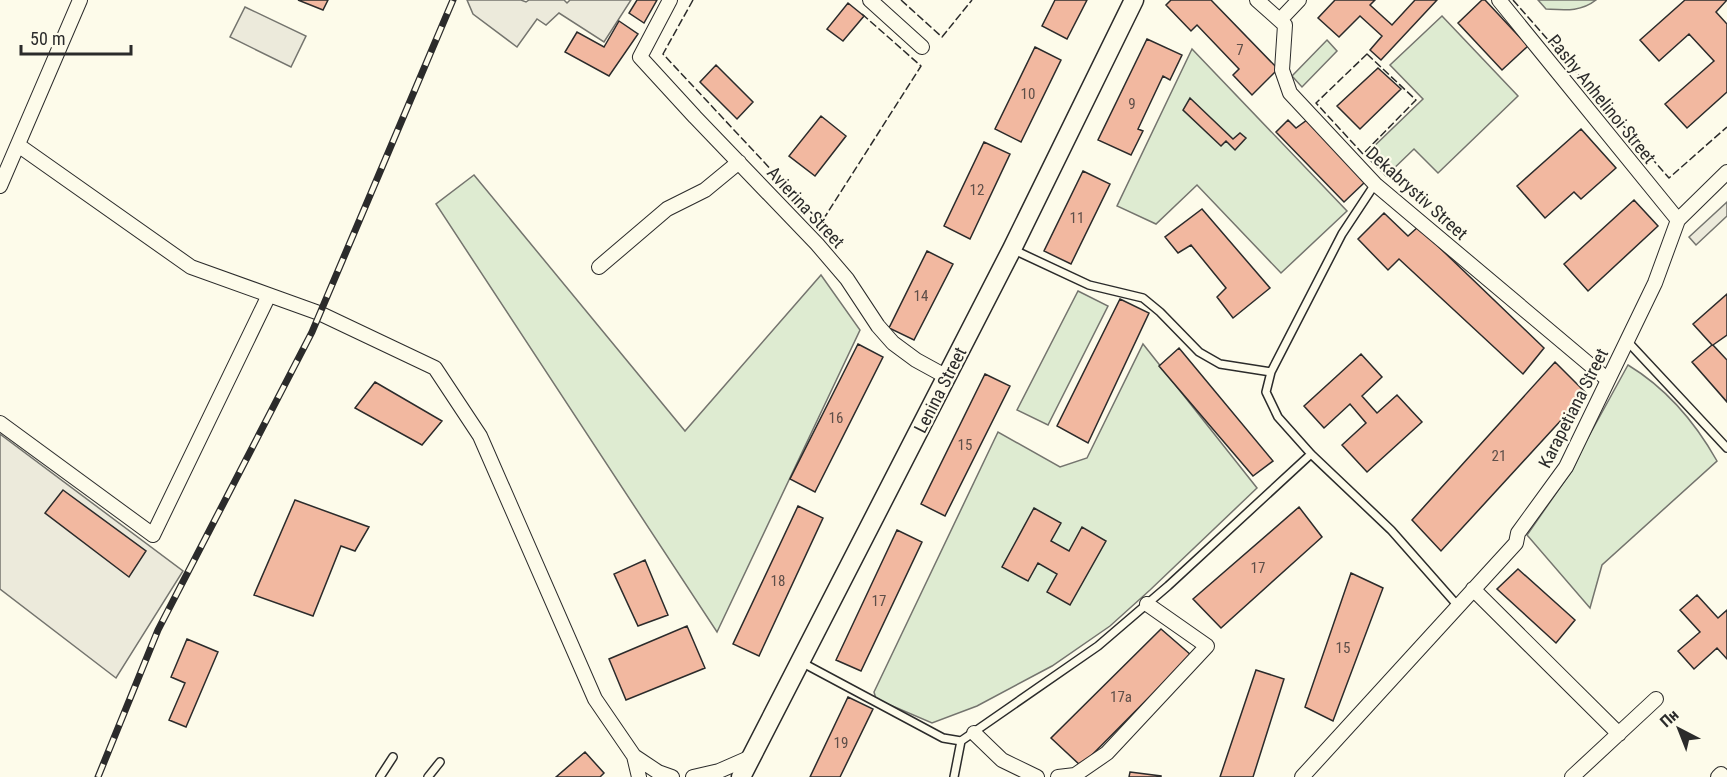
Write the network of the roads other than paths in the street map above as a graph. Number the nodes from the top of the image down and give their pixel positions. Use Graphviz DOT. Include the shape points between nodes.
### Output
graph roads {
  1 [pos="80,0"];
  2 [pos="670,0"];
  3 [pos="870,0"];
  4 [pos="1134,0"];
  5 [pos="1257,0"];
  6 [pos="1299,0"];
  7 [pos="1499,0"];
  8 [pos="1280,20"];
  9 [pos="922,47"];
  10 [pos="18,145"];
  11 [pos="739,162"];
  12 [pos="1725,178"];
  13 [pos="1375,184"];
  14 [pos="0,186"];
  15 [pos="1678,220"];
  16 [pos="1012,249"];
  17 [pos="599,267"];
  18 [pos="269,295"];
  19 [pos="1628,342"];
  20 [pos="1271,372"];
  21 [pos="947,377"];
  22 [pos="1608,380"];
  23 [pos="0,423"];
  24 [pos="1727,448"];
  25 [pos="1311,454"];
  26 [pos="1473,589"];
  27 [pos="1147,604"];
  28 [pos="1458,606"];
  29 [pos="799,661"];
  30 [pos="1656,699"];
  31 [pos="974,733"];
  32 [pos="1619,734"];
  33 [pos="961,741"];
  34 [pos="634,756"];
  35 [pos="751,757"];
  36 [pos="393,758"];
  37 [pos="440,762"];
  38 [pos="380,777"];
  39 [pos="428,777"];
  40 [pos="639,777"];
  41 [pos="672,777"];
  42 [pos="693,777"];
  43 [pos="741,777"];
  44 [pos="954,777"];
  45 [pos="1037,777"];
  46 [pos="1058,777"];
  47 [pos="1302,777"];
  48 [pos="1572,777"];
  1 -- 10 [label="street"];
  2 -- 11 [label="street, Avierina Street" via="640,57"];
  3 -- 9 [label="street"];
  4 -- 16 [label="main road, Lenina Street"];
  5 -- 8 [label="street"];
  6 -- 8 [label="street"];
  7 -- 15 [label="street, Pashy Anhelinoi Street"];
  8 -- 13 [label="street, Dekabrystiv Street" via="1285,25 1282,70 1290,93"];
  10 -- 14 [label="street"];
  10 -- 18 [label="street" via="191,267"];
  11 -- 17 [label="street" via="705,190 667,209"];
  11 -- 21 [label="street, Avierina Street" via="832,261 893,343"];
  12 -- 15 [label="street, Karapetiana Street"];
  13 -- 20 [label="lane" via="1342,234"];
  13 -- 22 [label="street, Dekabrystiv Street"];
  15 -- 19 [label="street, Karapetiana Street"];
  16 -- 20 [label="lane" via="1089,285 1143,298 1199,352 1220,364"];
  16 -- 21 [label="main road, Lenina Street"];
  18 -- 23 [label="street" via="153,535"];
  18 -- 34 [label="street" via="319,313 435,368 480,436 595,699"];
  19 -- 22 [label="street, Karapetiana Street"];
  19 -- 24 [label="lane"];
  20 -- 25 [label="lane" via="1266,392 1278,417"];
  21 -- 29 [label="main road, Lenina Street"];
  22 -- 26 [label="street, Karapetiana Street" via="1566,467 1518,533 1516,543"];
  25 -- 27 [label="lane"];
  25 -- 28 [label="lane" via="1391,530"];
  26 -- 28 [label="street, Karapetiana Street"];
  26 -- 32 [label="street"];
  27 -- 31 [label="lane" via="1098,646"];
  27 -- 46 [label="street" via="1208,646 1107,753 1075,775"];
  28 -- 47 [label="street, Karapetiana Street"];
  29 -- 33 [label="lane" via="943,738"];
  29 -- 35 [label="main road, Lenina Street"];
  30 -- 32 [label="street"];
  31 -- 33 [label="lane"];
  31 -- 45 [label="street" via="1002,760"];
  32 -- 48 [label="street"];
  33 -- 44 [label="lane"];
  34 -- 40 [label="street"];
  34 -- 41 [label="street"];
  35 -- 42 [label="street"];
  35 -- 43 [label="main road, Lenina Street"];
  36 -- 38 [label="lane"];
  37 -- 39 [label="lane"];
}
